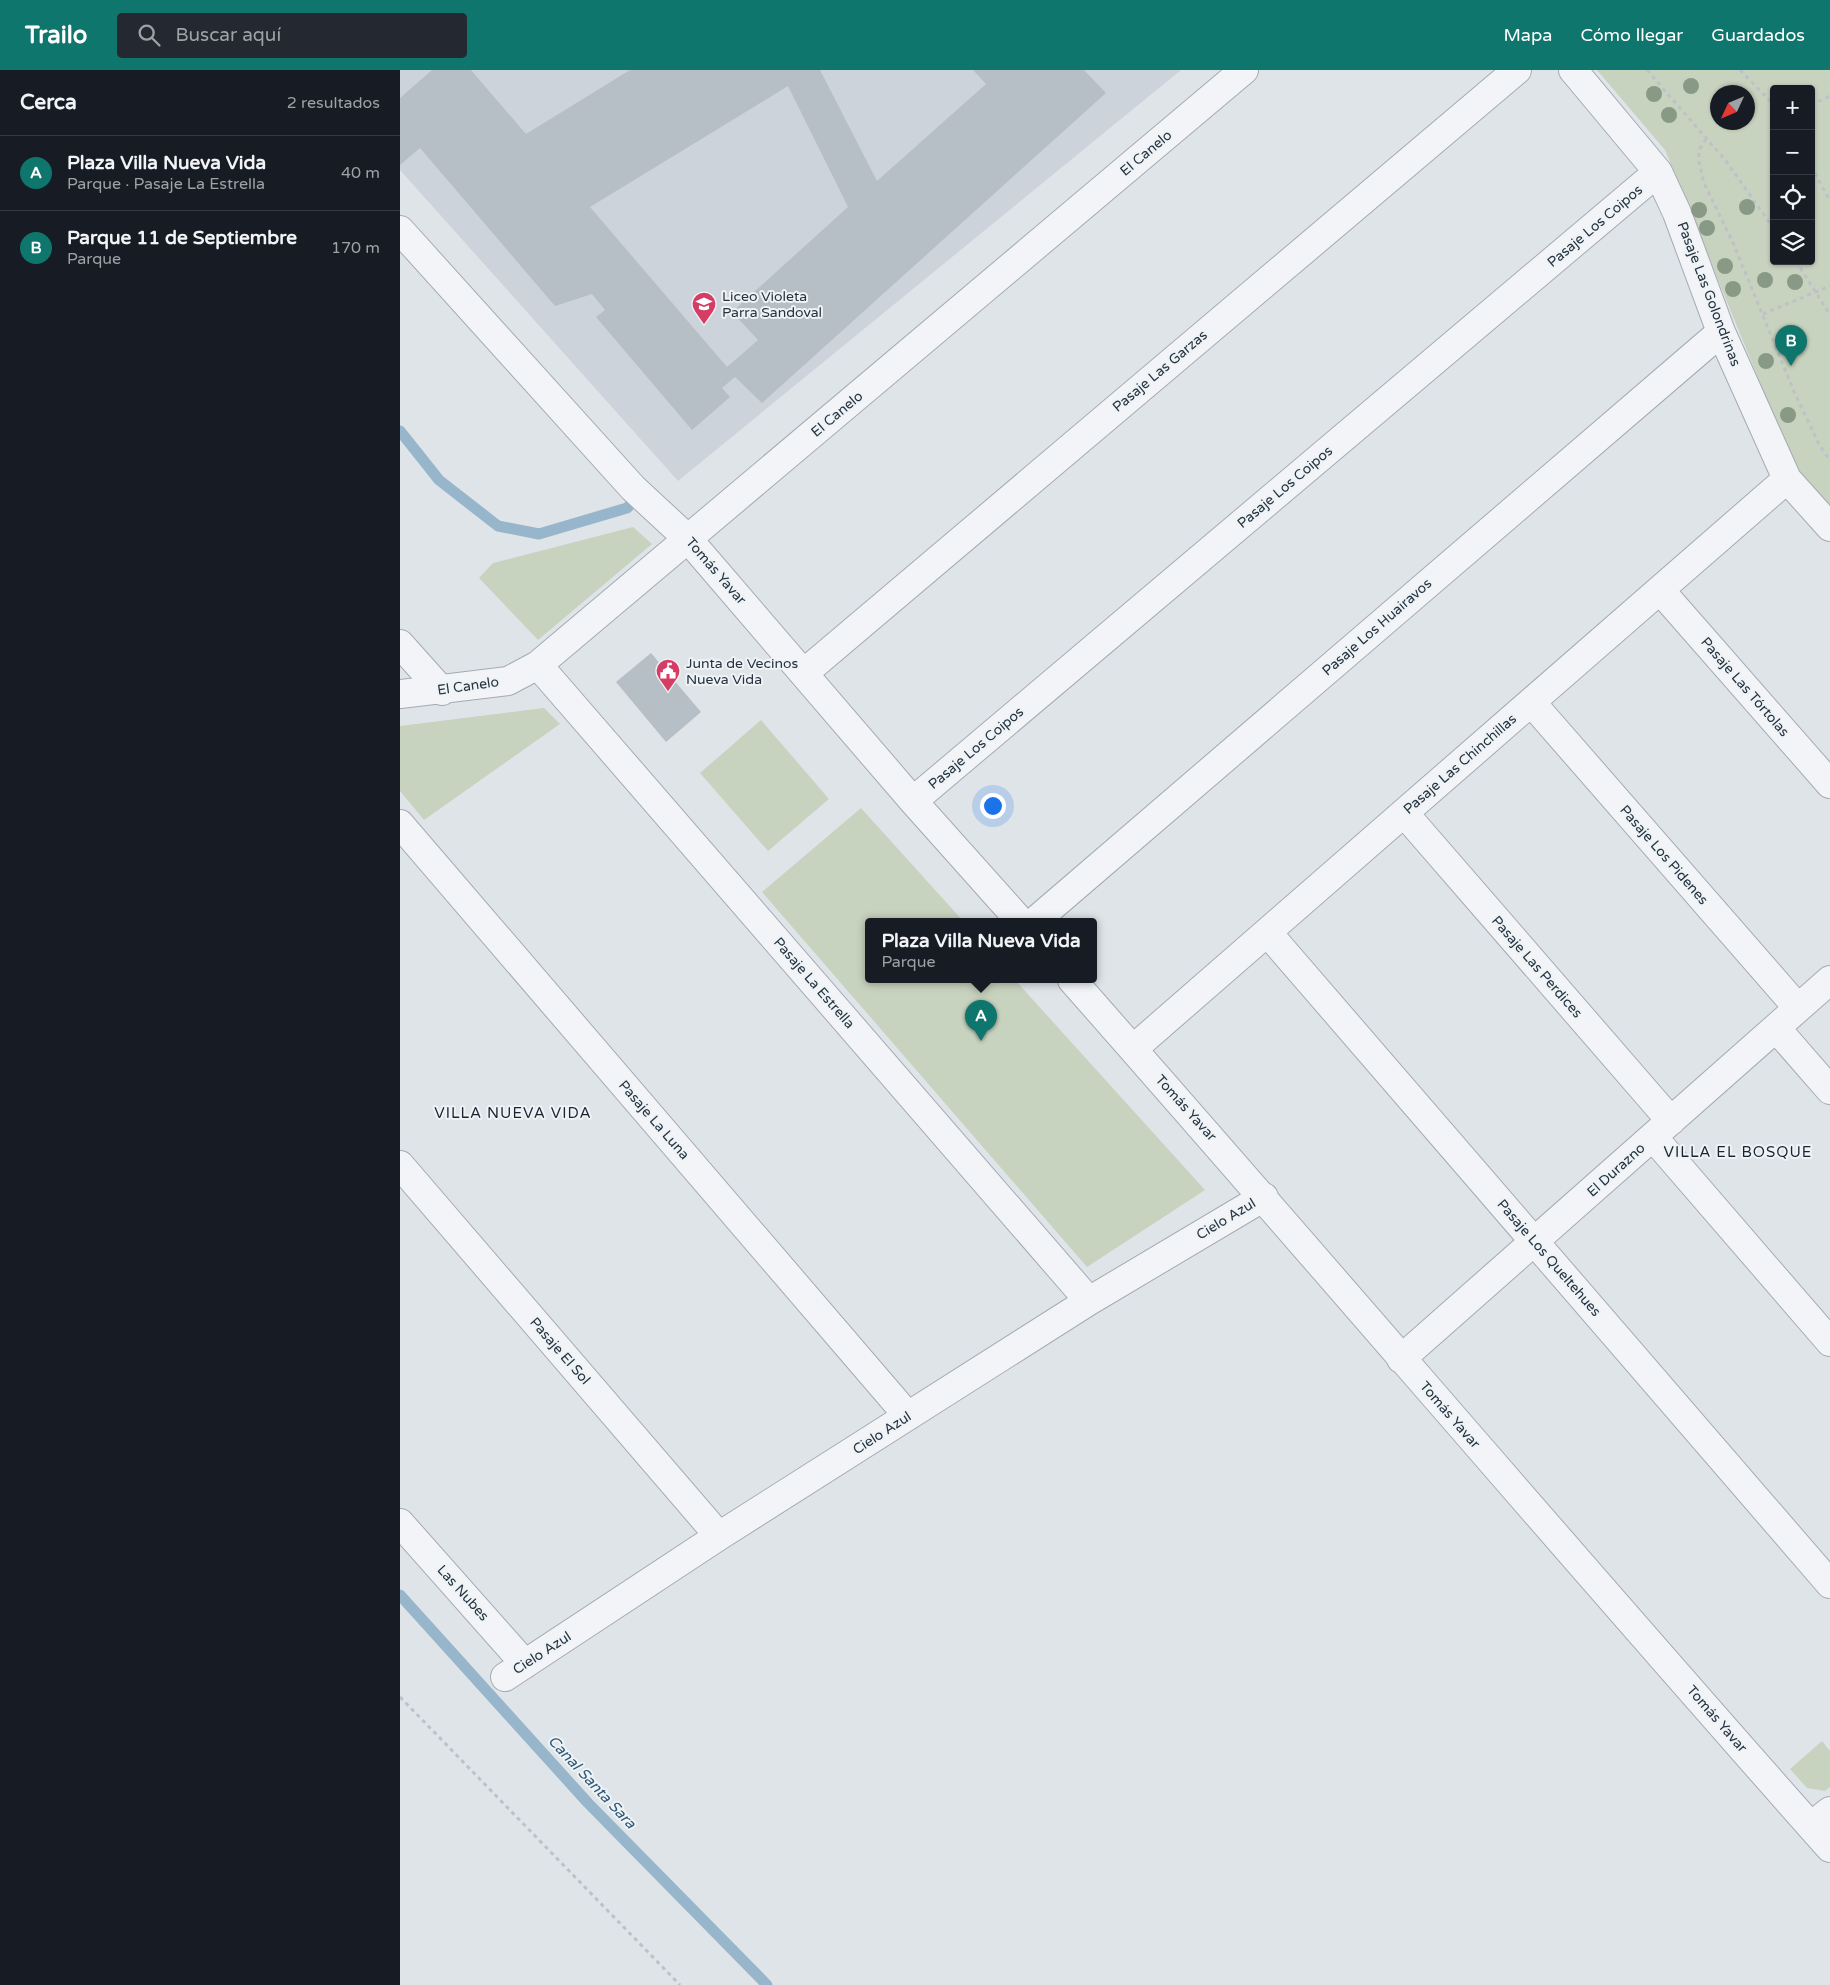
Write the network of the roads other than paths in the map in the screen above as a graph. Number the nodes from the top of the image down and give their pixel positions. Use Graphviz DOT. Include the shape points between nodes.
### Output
graph roads {
  1 [pos="1244,70"];
  2 [pos="1517,70"];
  3 [pos="1573,70"];
  4 [pos="1658,172"];
  5 [pos="400,230"];
  6 [pos="1721,332"];
  7 [pos="1787,479"];
  8 [pos="1830,527"];
  9 [pos="688,539"];
  10 [pos="1660,590"];
  11 [pos="400,644"];
  12 [pos="538,665"];
  13 [pos="804,673"];
  14 [pos="442,691"];
  15 [pos="400,694"];
  16 [pos="1531,702"];
  17 [pos="1830,784"];
  18 [pos="913,801"];
  19 [pos="1404,813"];
  20 [pos="400,824"];
  21 [pos="1017,918"];
  22 [pos="1039,918"];
  23 [pos="1267,932"];
  24 [pos="1830,980"];
  25 [pos="1075,983"];
  26 [pos="1798,1008"];
  27 [pos="1776,1028"];
  28 [pos="1133,1049"];
  29 [pos="1830,1090"];
  30 [pos="1662,1129"];
  31 [pos="400,1165"];
  32 [pos="1264,1197"];
  33 [pos="1535,1242"];
  34 [pos="1089,1301"];
  35 [pos="1830,1342"];
  36 [pos="1401,1358"];
  37 [pos="908,1416"];
  38 [pos="400,1523"];
  39 [pos="719,1536"];
  40 [pos="1830,1584"];
  41 [pos="515,1670"];
  42 [pos="1820,1819"];
  43 [pos="1830,1848"];
  1 -- 9 [label="street, El Canelo"];
  2 -- 13 [label="street, Pasaje Las Garzas"];
  3 -- 4 [label="street, Pasaje Las Golondrinas"];
  4 -- 6 [label="street, Pasaje Las Golondrinas" via="1677,213"];
  4 -- 18 [label="street, Pasaje Los Coipos"];
  5 -- 9 [label="street, Tomás Yavar" via="633,488"];
  6 -- 7 [label="street, Pasaje Las Golondrinas"];
  6 -- 22 [label="street, Pasaje Los Huairavos"];
  7 -- 8 [label="street, Pasaje Las Golondrinas"];
  7 -- 10 [label="street, Pasaje Las Chinchillas"];
  9 -- 12 [label="street, El Canelo"];
  9 -- 13 [label="street, Tomás Yavar"];
  10 -- 16 [label="street, Pasaje Las Chinchillas"];
  10 -- 17 [label="street, Pasaje Las Tórtolas"];
  11 -- 14 [label="street"];
  12 -- 14 [label="street, El Canelo" via="508,681"];
  12 -- 34 [label="street, Pasaje La Estrella"];
  13 -- 18 [label="street, Tomás Yavar"];
  14 -- 15 [label="street, El Canelo"];
  16 -- 19 [label="street, Pasaje Las Chinchillas"];
  16 -- 26 [label="street, Pasaje Los Pidenes"];
  18 -- 21 [label="street, Tomás Yavar"];
  19 -- 23 [label="street, Pasaje Las Chinchillas"];
  19 -- 30 [label="street, Pasaje Las Perdices"];
  20 -- 37 [label="street, Pasaje La Luna"];
  23 -- 28 [label="street, Pasaje Las Chinchillas"];
  23 -- 33 [label="street, Pasaje Los Queltehues"];
  24 -- 26 [label="street, El Durazno"];
  25 -- 28 [label="street, Tomás Yavar"];
  26 -- 27 [label="street, El Durazno"];
  27 -- 29 [label="street"];
  27 -- 30 [label="street, El Durazno"];
  28 -- 32 [label="street, Tomás Yavar"];
  30 -- 33 [label="street, El Durazno"];
  30 -- 35 [label="street, Pasaje Las Perdices"];
  31 -- 39 [label="street, Pasaje El Sol"];
  32 -- 34 [label="street, Cielo Azul"];
  32 -- 36 [label="street, Tomás Yavar"];
  33 -- 36 [label="street, El Durazno"];
  33 -- 40 [label="street, Pasaje Los Queltehues"];
  34 -- 37 [label="street, Cielo Azul"];
  36 -- 42 [label="street, Tomás Yavar"];
  37 -- 39 [label="street, Cielo Azul"];
  38 -- 41 [label="street, Las Nubes"];
  39 -- 41 [label="street, Cielo Azul"];
  42 -- 43 [label="street, Tomás Yavar"];
}
